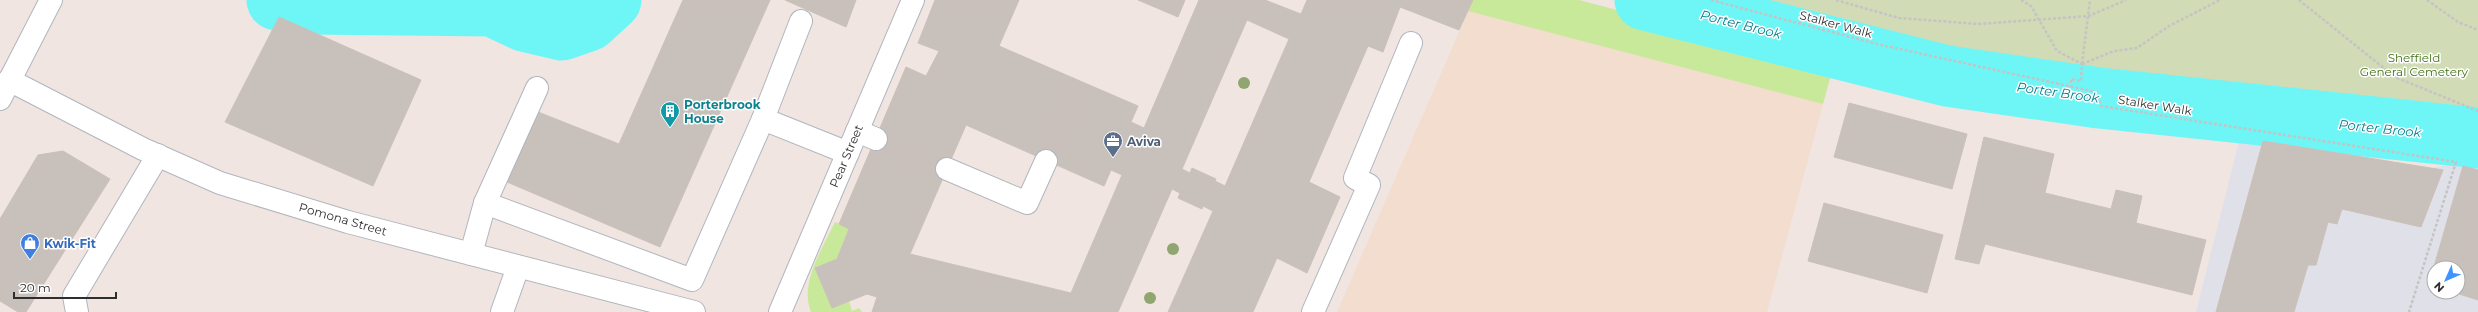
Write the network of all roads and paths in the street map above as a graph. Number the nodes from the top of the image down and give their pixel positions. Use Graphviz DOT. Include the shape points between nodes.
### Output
graph roads {
  1 [pos="51,0"];
  2 [pos="913,0"];
  3 [pos="1710,0"];
  4 [pos="1836,0"];
  5 [pos="2021,0"];
  6 [pos="2090,0"];
  7 [pos="2126,0"];
  8 [pos="2220,0"];
  9 [pos="2299,0"];
  10 [pos="2427,0"];
  11 [pos="2089,16"];
  12 [pos="2036,18"];
  13 [pos="801,21"];
  14 [pos="2478,30"];
  15 [pos="1411,43"];
  16 [pos="2082,64"];
  17 [pos="2071,87"];
  18 [pos="537,88"];
  19 [pos="5,90"];
  20 [pos="2478,111"];
  21 [pos="763,119"];
  22 [pos="848,153"];
  23 [pos="158,155"];
  24 [pos="1046,161"];
  25 [pos="947,169"];
  26 [pos="486,203"];
  27 [pos="472,254"];
  28 [pos="518,267"];
  29 [pos="77,312"];
  30 [pos="502,312"];
  31 [pos="694,312"];
  32 [pos="780,312"];
  33 [pos="1313,312"];
  34 [pos="2409,312"];
  1 -- 19 [label="street"];
  2 -- 22 [label="street, Pear Street" via="866,135"];
  3 -- 17 [label="path, Stalker Walk" via="1877,44"];
  4 -- 12 [label="path" via="1899,18 1978,24"];
  5 -- 12 [label="path" via="2031,6"];
  6 -- 11 [label="path"];
  7 -- 11 [label="path"];
  8 -- 16 [label="path" via="2169,26 2137,48 2114,51"];
  9 -- 20 [label="path" via="2395,77"];
  10 -- 14 [label="path" via="2458,22"];
  11 -- 12 [label="path"];
  11 -- 16 [label="path"];
  12 -- 16 [label="path" via="2057,51"];
  13 -- 21 [label="street"];
  15 -- 33 [label="street" via="1355,178 1369,185"];
  16 -- 17 [label="path" via="2081,81 2071,79"];
  17 -- 34 [label="path, Stalker Walk" via="2096,92 2101,106 2456,162"];
  18 -- 26 [label="street"];
  19 -- 23 [label="street, Pomona Street"];
  21 -- 22 [label="street"];
  21 -- 26 [label="street" via="692,280"];
  22 -- 32 [label="street, Pear Street"];
  23 -- 27 [label="street, Pomona Street" via="220,182 348,222"];
  23 -- 29 [label="street" via="74,296"];
  24 -- 25 [label="street" via="1027,203"];
  26 -- 27 [label="street"];
  27 -- 28 [label="street, Pomona Street"];
  28 -- 30 [label="street"];
  28 -- 31 [label="street, Pomona Street"];
}
